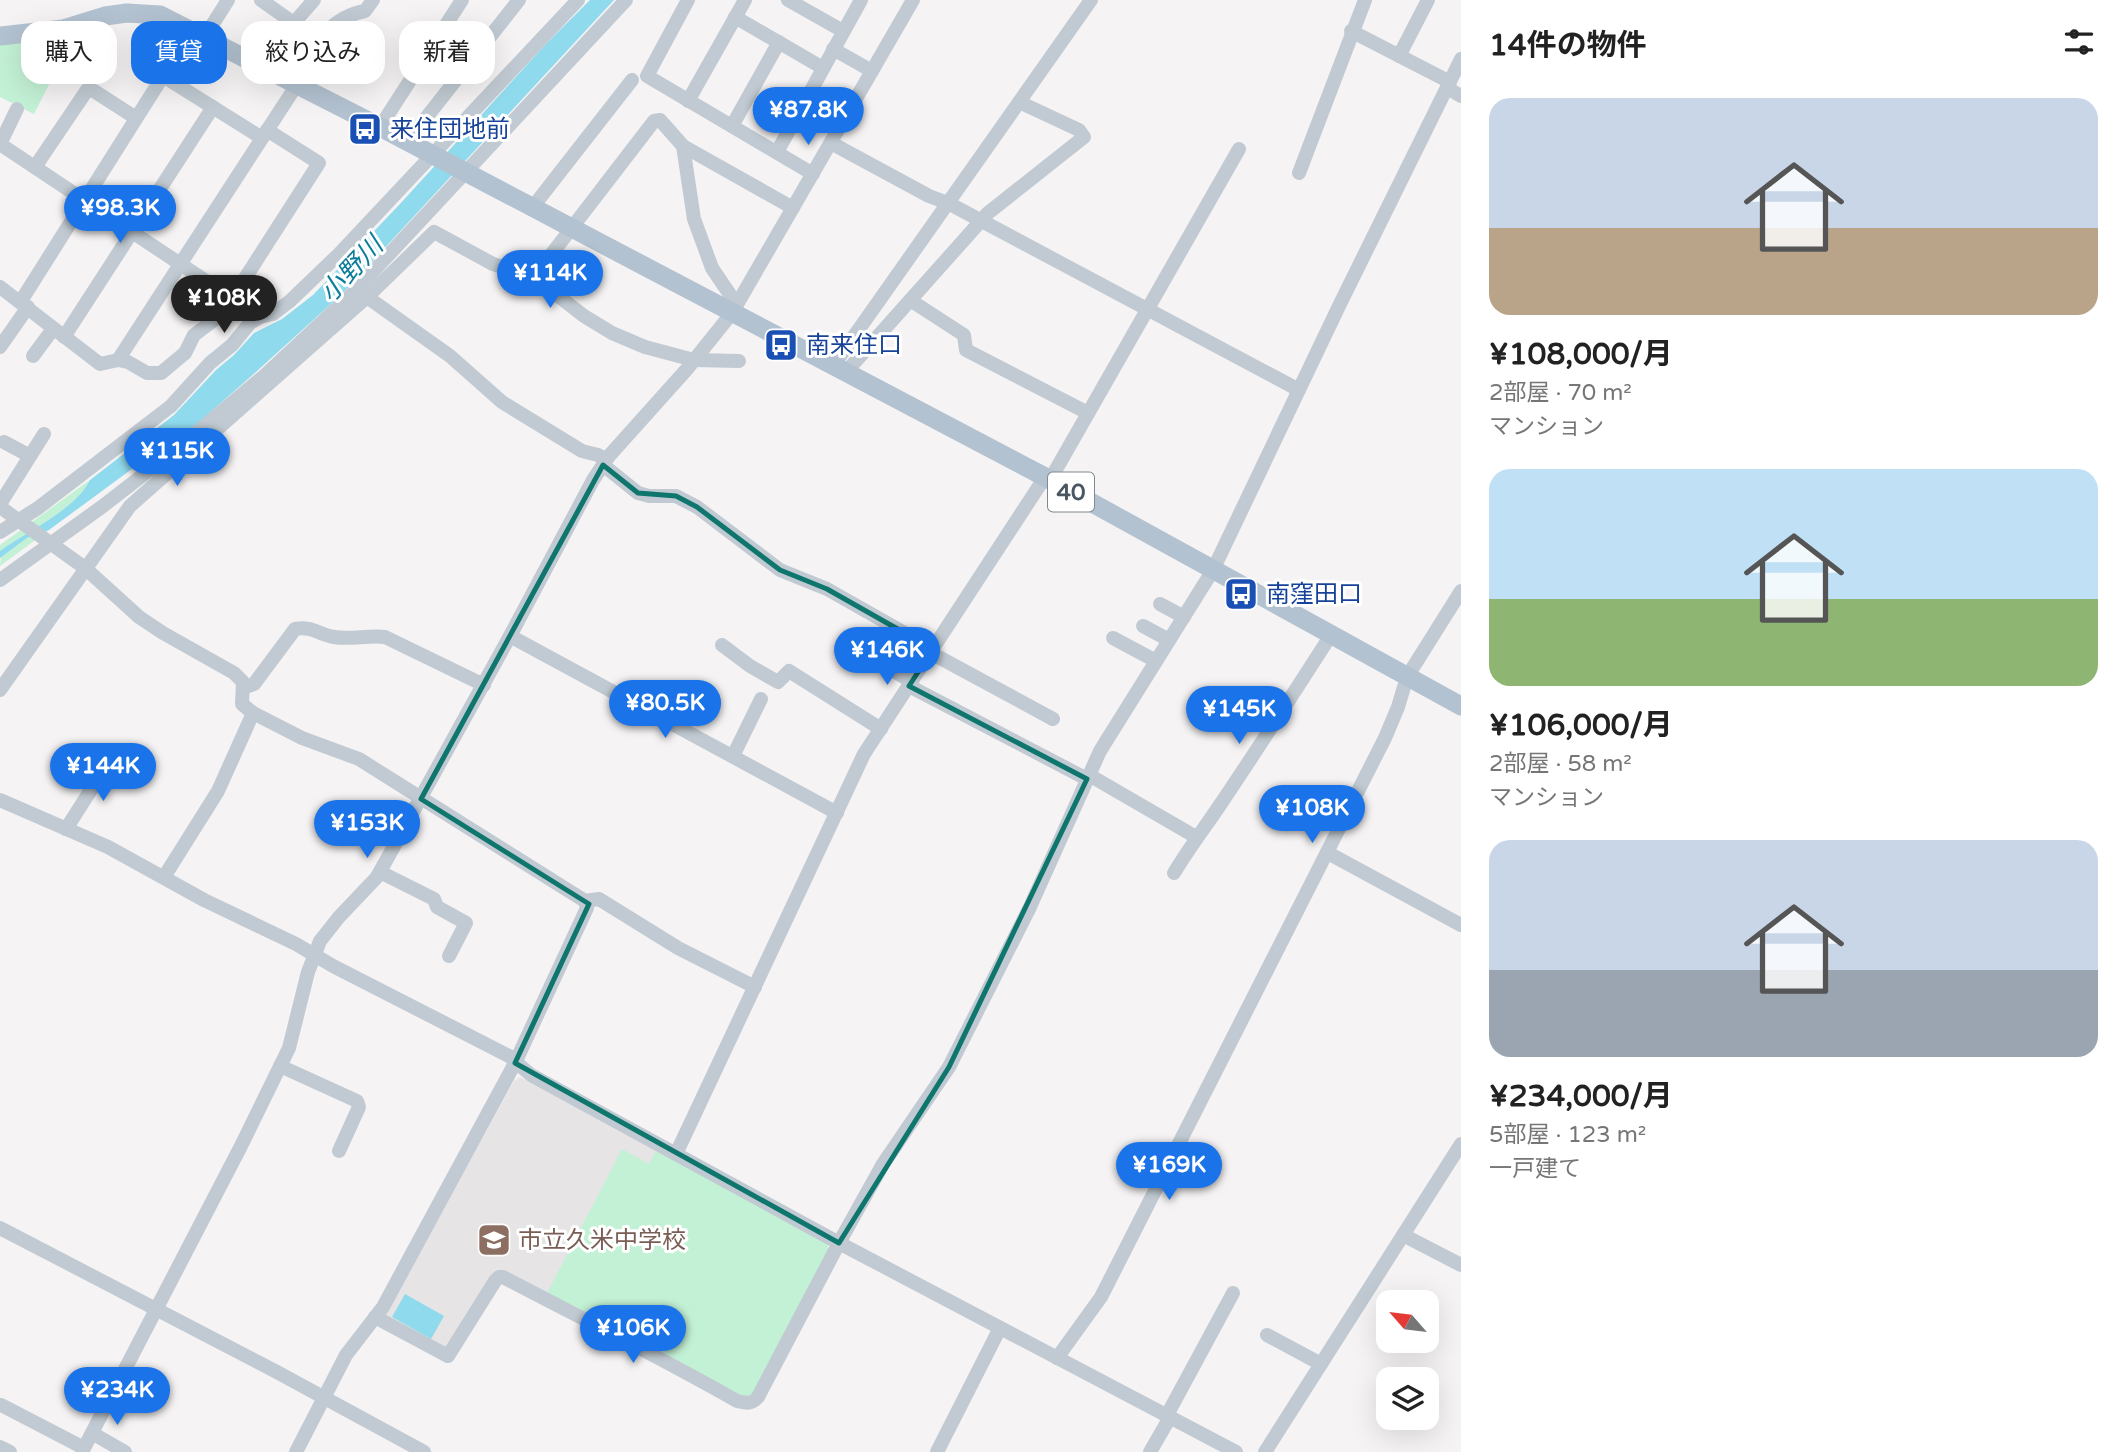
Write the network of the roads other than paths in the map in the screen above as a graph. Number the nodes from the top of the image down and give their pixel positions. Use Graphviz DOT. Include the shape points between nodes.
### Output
graph roads {
  1 [pos="228,0"];
  2 [pos="261,0"];
  3 [pos="314,0"];
  4 [pos="373,0"];
  5 [pos="462,0"];
  6 [pos="519,0"];
  7 [pos="578,0"];
  8 [pos="626,0"];
  9 [pos="688,0"];
  10 [pos="745,0"];
  11 [pos="861,0"];
  12 [pos="913,0"];
  13 [pos="1091,0"];
  14 [pos="1365,0"];
  15 [pos="1428,0"];
  16 [pos="797,2"];
  17 [pos="128,6"];
  18 [pos="735,17"];
  19 [pos="171,21"];
  20 [pos="215,21"];
  21 [pos="289,21"];
  22 [pos="296,21"];
  23 [pos="337,21"];
  24 [pos="843,32"];
  25 [pos="1351,32"];
  26 [pos="0,36"];
  27 [pos="779,42"];
  28 [pos="833,49"];
  29 [pos="227,50"];
  30 [pos="1399,56"];
  31 [pos="1461,59"];
  32 [pos="823,68"];
  33 [pos="872,71"];
  34 [pos="632,79"];
  35 [pos="295,85"];
  36 [pos="1448,85"];
  37 [pos="1461,96"];
  38 [pos="688,100"];
  39 [pos="1019,102"];
  40 [pos="212,107"];
  41 [pos="17,109"];
  42 [pos="136,118"];
  43 [pos="732,126"];
  44 [pos="380,127"];
  45 [pos="264,134"];
  46 [pos="407,142"];
  47 [pos="831,143"];
  48 [pos="0,144"];
  49 [pos="683,146"];
  50 [pos="1239,149"];
  51 [pos="776,152"];
  52 [pos="434,156"];
  53 [pos="35,167"];
  54 [pos="464,172"];
  55 [pos="813,173"];
  56 [pos="1299,173"];
  57 [pos="83,199"];
  58 [pos="948,203"];
  59 [pos="533,208"];
  60 [pos="793,208"];
  61 [pos="981,221"];
  62 [pos="571,228"];
  63 [pos="132,232"];
  64 [pos="180,264"];
  65 [pos="534,277"];
  66 [pos="0,287"];
  67 [pos="367,297"];
  68 [pos="235,300"];
  69 [pos="910,300"];
  70 [pos="24,304"];
  71 [pos="735,309"];
  72 [pos="1147,310"];
  73 [pos="260,317"];
  74 [pos="59,333"];
  75 [pos="0,347"];
  76 [pos="33,356"];
  77 [pos="118,360"];
  78 [pos="694,360"];
  79 [pos="738,362"];
  80 [pos="839,369"];
  81 [pos="1299,390"];
  82 [pos="1088,413"];
  83 [pos="44,434"];
  84 [pos="4,442"];
  85 [pos="30,456"];
  86 [pos="604,463"];
  87 [pos="1047,479"];
  88 [pos="0,506"];
  89 [pos="19,521"];
  90 [pos="0,532"];
  91 [pos="48,542"];
  92 [pos="85,568"];
  93 [pos="1213,570"];
  94 [pos="0,580"];
  95 [pos="1461,591"];
  96 [pos="1160,604"];
  97 [pos="1184,617"];
  98 [pos="1143,626"];
  99 [pos="1331,635"];
  100 [pos="510,636"];
  101 [pos="1113,638"];
  102 [pos="1169,640"];
  103 [pos="722,645"];
  104 [pos="932,651"];
  105 [pos="1156,661"];
  106 [pos="881,663"];
  107 [pos="1407,677"];
  108 [pos="910,684"];
  109 [pos="484,685"];
  110 [pos="243,688"];
  111 [pos="0,691"];
  112 [pos="761,699"];
  113 [pos="1461,706"];
  114 [pos="253,713"];
  115 [pos="1053,719"];
  116 [pos="881,729"];
  117 [pos="733,756"];
  118 [pos="113,761"];
  119 [pos="1088,777"];
  120 [pos="421,799"];
  121 [pos="0,800"];
  122 [pos="837,813"];
  123 [pos="66,829"];
  124 [pos="1196,837"];
  125 [pos="1328,853"];
  126 [pos="380,872"];
  127 [pos="1174,873"];
  128 [pos="164,877"];
  129 [pos="585,901"];
  130 [pos="1461,925"];
  131 [pos="315,955"];
  132 [pos="449,956"];
  133 [pos="755,988"];
  134 [pos="515,1063"];
  135 [pos="280,1066"];
  136 [pos="1461,1144"];
  137 [pos="339,1151"];
  138 [pos="676,1154"];
  139 [pos="0,1228"];
  140 [pos="1403,1235"];
  141 [pos="839,1243"];
  142 [pos="1461,1265"];
  143 [pos="1233,1293"];
  144 [pos="155,1309"];
  145 [pos="375,1317"];
  146 [pos="1000,1328"];
  147 [pos="1267,1335"];
  148 [pos="1057,1358"];
  149 [pos="1321,1364"];
  150 [pos="324,1398"];
  151 [pos="1,1405"];
  152 [pos="1168,1418"];
  153 [pos="92,1433"];
  154 [pos="0,1447"];
  155 [pos="83,1450"];
  156 [pos="10,1452"];
  157 [pos="125,1452"];
  158 [pos="296,1452"];
  159 [pos="424,1452"];
  160 [pos="937,1452"];
  161 [pos="1150,1452"];
  162 [pos="1236,1452"];
  163 [pos="1265,1452"];
  1 -- 20 [label="street"];
  2 -- 21 [label="street"];
  3 -- 22 [label="street"];
  4 -- 23 [label="street" via="366,11"];
  5 -- 44 [label="street"];
  6 -- 46 [label="street"];
  7 -- 52 [label="street"];
  8 -- 54 [label="street"];
  9 -- 38 [label="street" via="647,76"];
  10 -- 18 [label="street"];
  11 -- 24 [label="street"];
  12 -- 33 [label="street"];
  13 -- 39 [label="street"];
  14 -- 25 [label="street"];
  15 -- 30 [label="street"];
  16 -- 24 [label="street"];
  17 -- 19 [label="main road, 40"];
  17 -- 26 [label="main road, 40" via="63,29"];
  18 -- 27 [label="street"];
  18 -- 38 [label="street"];
  24 -- 28 [label="street"];
  25 -- 30 [label="street"];
  25 -- 56 [label="street"];
  27 -- 32 [label="street"];
  27 -- 43 [label="street"];
  28 -- 32 [label="street"];
  28 -- 33 [label="street"];
  29 -- 35 [label="main road, 40"];
  30 -- 36 [label="street"];
  31 -- 36 [label="street"];
  32 -- 51 [label="street"];
  33 -- 47 [label="street"];
  34 -- 59 [label="street"];
  35 -- 44 [label="main road, 40"];
  35 -- 45 [label="street"];
  36 -- 37 [label="street"];
  36 -- 81 [label="street"];
  38 -- 43 [label="street"];
  39 -- 58 [label="street"];
  39 -- 61 [label="street" via="1079,130 1084,137"];
  40 -- 42 [label="street" via="163,76"];
  40 -- 45 [label="street"];
  40 -- 63 [label="street"];
  41 -- 48 [label="street"];
  42 -- 53 [label="street" via="87,90"];
  42 -- 57 [label="street"];
  43 -- 51 [label="street"];
  44 -- 46 [label="main road, 40"];
  45 -- 64 [label="street"];
  45 -- 68 [label="street" via="319,163"];
  46 -- 52 [label="main road, 40"];
  47 -- 55 [label="street"];
  47 -- 58 [label="street"];
  48 -- 53 [label="street"];
  49 -- 60 [label="street"];
  49 -- 62 [label="street" via="660,120 654,121"];
  49 -- 71 [label="street" via="694,219 712,268"];
  50 -- 72 [label="street"];
  51 -- 55 [label="street"];
  52 -- 54 [label="main road, 40"];
  52 -- 73 [label="street" via="290,301"];
  53 -- 57 [label="street"];
  54 -- 59 [label="main road, 40"];
  54 -- 91 [label="street" via="353,293 264,376 183,444"];
  55 -- 60 [label="street"];
  57 -- 63 [label="street"];
  57 -- 70 [label="street"];
  58 -- 61 [label="street"];
  58 -- 80 [label="street"];
  59 -- 62 [label="main road, 40"];
  60 -- 71 [label="street"];
  61 -- 69 [label="street"];
  61 -- 72 [label="street"];
  62 -- 65 [label="street"];
  62 -- 71 [label="main road, 40"];
  63 -- 64 [label="street"];
  63 -- 74 [label="street"];
  64 -- 68 [label="street"];
  64 -- 77 [label="street"];
  65 -- 67 [label="street" via="493,264 434,232"];
  65 -- 78 [label="street" via="599,327 645,347"];
  66 -- 70 [label="street"];
  67 -- 86 [label="street" via="450,356 502,402 582,451 598,455"];
  67 -- 92 [label="street" via="130,506"];
  68 -- 73 [label="street"];
  68 -- 77 [label="street" via="194,335 185,353 161,373 148,373"];
  69 -- 80 [label="street"];
  69 -- 82 [label="street" via="964,335 966,350"];
  70 -- 74 [label="street"];
  70 -- 75 [label="street"];
  71 -- 78 [label="street"];
  71 -- 80 [label="main road, 40"];
  72 -- 81 [label="street"];
  72 -- 82 [label="street"];
  73 -- 89 [label="street" via="171,406"];
  74 -- 76 [label="street"];
  74 -- 77 [label="street" via="100,364"];
  78 -- 79 [label="street"];
  78 -- 86 [label="street"];
  80 -- 87 [label="main road, 40"];
  81 -- 93 [label="street"];
  82 -- 87 [label="street"];
  83 -- 85 [label="street"];
  84 -- 85 [label="street"];
  85 -- 88 [label="street"];
  86 -- 100 [label="street"];
  86 -- 104 [label="street" via="638,493 676,496 697,507 780,570 827,589"];
  87 -- 93 [label="main road, 40"];
  87 -- 104 [label="street"];
  88 -- 89 [label="street"];
  89 -- 90 [label="street"];
  89 -- 91 [label="street"];
  91 -- 92 [label="street"];
  91 -- 94 [label="street"];
  92 -- 110 [label="street" via="155,628 234,673"];
  92 -- 111 [label="street"];
  93 -- 97 [label="street"];
  93 -- 99 [label="main road, 40"];
  95 -- 107 [label="street"];
  96 -- 97 [label="street"];
  97 -- 102 [label="street"];
  98 -- 102 [label="street"];
  99 -- 107 [label="main road, 40"];
  99 -- 124 [label="street"];
  100 -- 109 [label="street"];
  100 -- 117 [label="street"];
  101 -- 105 [label="street"];
  102 -- 105 [label="street"];
  103 -- 116 [label="street" via="779,682 789,671"];
  104 -- 108 [label="street"];
  104 -- 115 [label="street"];
  105 -- 119 [label="street"];
  106 -- 108 [label="street"];
  107 -- 113 [label="main road, 40"];
  107 -- 125 [label="street" via="1385,738"];
  108 -- 116 [label="street"];
  108 -- 119 [label="street"];
  109 -- 110 [label="street" via="385,637 342,638 306,627 295,629 254,684"];
  109 -- 120 [label="street"];
  110 -- 114 [label="street" via="242,704"];
  112 -- 117 [label="street"];
  114 -- 120 [label="street" via="314,744 359,759"];
  114 -- 128 [label="street" via="218,791"];
  116 -- 122 [label="street"];
  117 -- 122 [label="street"];
  118 -- 123 [label="street"];
  119 -- 124 [label="street"];
  119 -- 141 [label="street" via="1030,907 949,1067 884,1164"];
  120 -- 126 [label="street"];
  120 -- 129 [label="street"];
  121 -- 123 [label="street"];
  122 -- 133 [label="street"];
  123 -- 128 [label="street"];
  124 -- 127 [label="street"];
  125 -- 130 [label="street"];
  125 -- 148 [label="street" via="1101,1297"];
  126 -- 131 [label="street" via="329,928"];
  126 -- 132 [label="street" via="434,899 438,907 466,923"];
  128 -- 131 [label="street"];
  129 -- 133 [label="street" via="598,898 678,948"];
  129 -- 134 [label="street" via="587,908"];
  131 -- 134 [label="street"];
  131 -- 135 [label="street"];
  133 -- 138 [label="street"];
  134 -- 138 [label="street"];
  134 -- 145 [label="street"];
  135 -- 137 [label="street" via="357,1101 359,1107"];
  135 -- 144 [label="street"];
  136 -- 140 [label="street"];
  138 -- 141 [label="street"];
  139 -- 144 [label="street"];
  140 -- 142 [label="street"];
  140 -- 149 [label="street"];
  141 -- 145 [label="street" via="758,1397 747,1404 503,1277 495,1281 448,1356"];
  141 -- 146 [label="street"];
  143 -- 152 [label="street"];
  144 -- 150 [label="street"];
  144 -- 153 [label="street"];
  145 -- 150 [label="street" via="346,1354"];
  146 -- 148 [label="street"];
  146 -- 160 [label="street"];
  147 -- 149 [label="street"];
  148 -- 152 [label="street"];
  149 -- 163 [label="street"];
  150 -- 158 [label="street"];
  150 -- 159 [label="street"];
  151 -- 155 [label="street"];
  152 -- 161 [label="street"];
  152 -- 162 [label="street"];
  153 -- 155 [label="street"];
  153 -- 157 [label="street"];
  154 -- 156 [label="street"];
}
